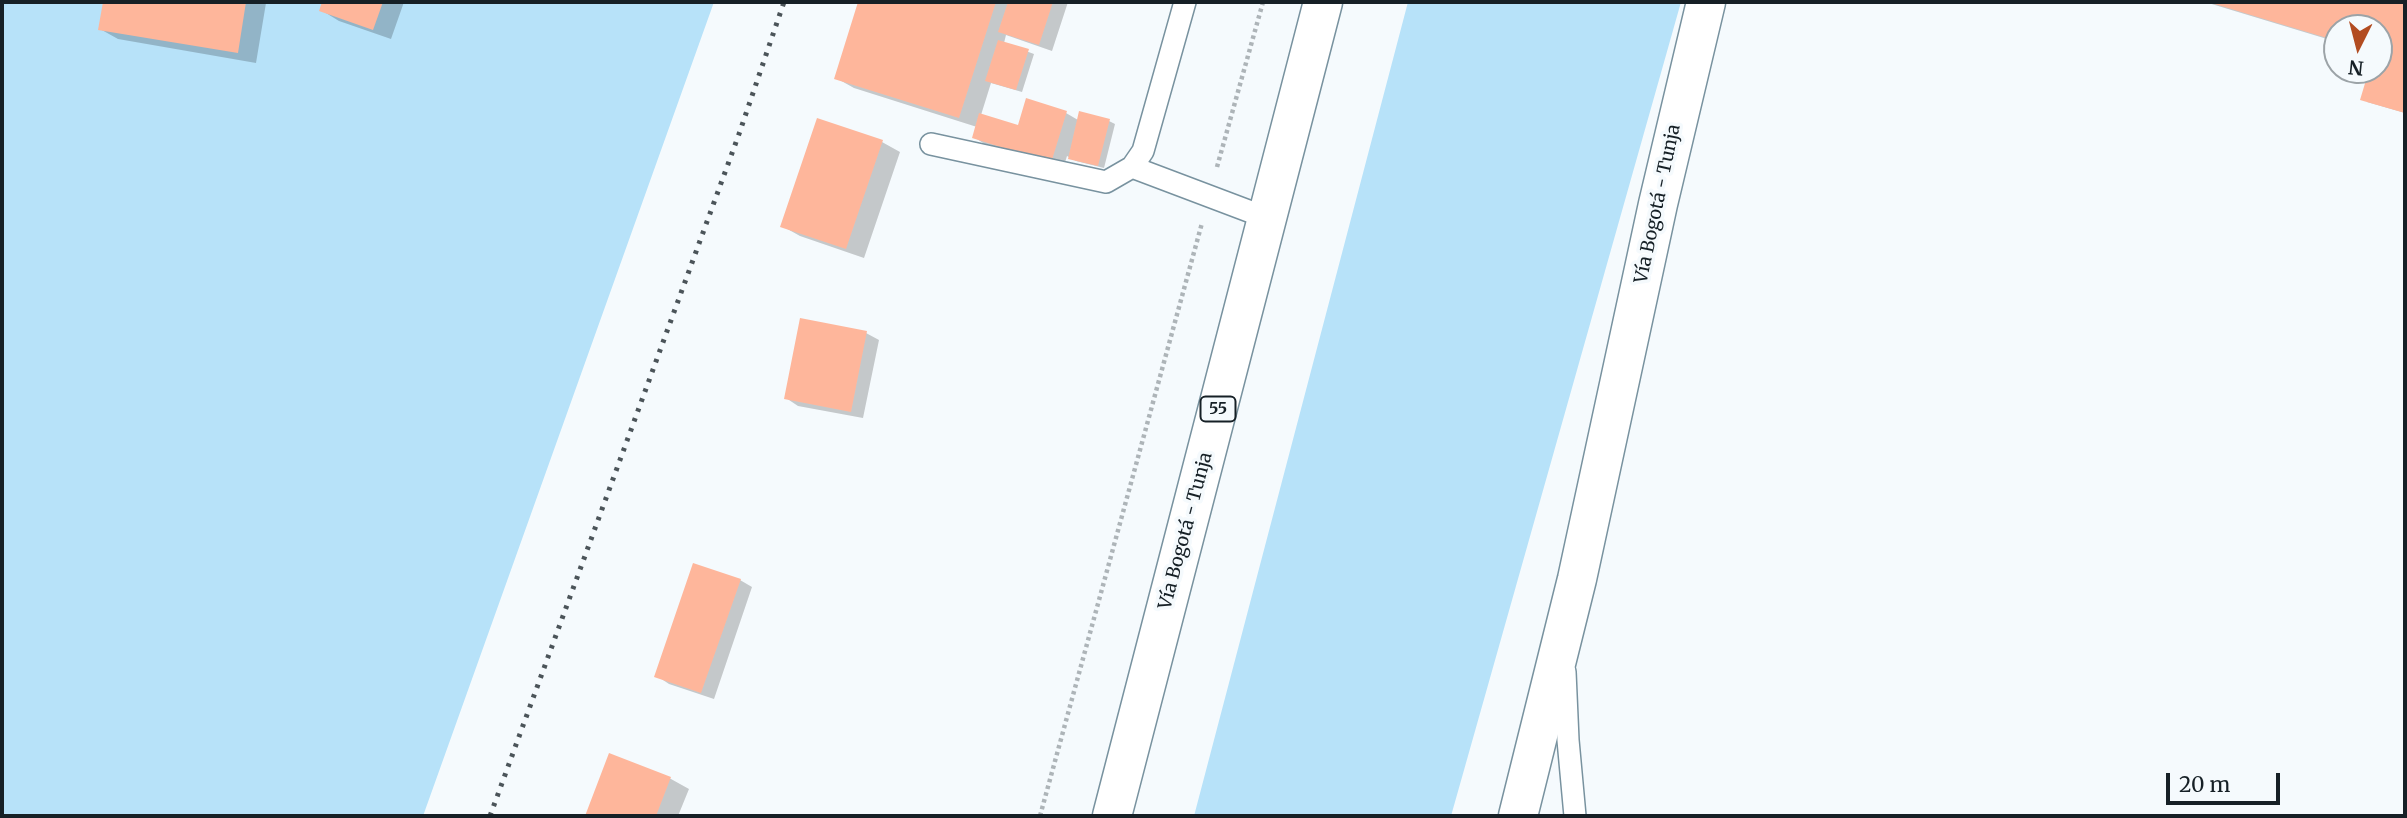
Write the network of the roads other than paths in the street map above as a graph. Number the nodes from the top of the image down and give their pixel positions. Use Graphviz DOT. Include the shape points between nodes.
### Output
graph roads {
  1 [pos="1185,2"];
  2 [pos="1323,2"];
  3 [pos="1706,2"];
  4 [pos="931,144"];
  5 [pos="1132,167"];
  6 [pos="1267,218"];
  7 [pos="1564,635"];
  8 [pos="1112,816"];
  9 [pos="1518,816"];
  10 [pos="1575,816"];
  1 -- 5 [label="lane" via="1143,150"];
  2 -- 6 [label="highway, Vía Bogotá - Tunja / 55"];
  3 -- 7 [label="highway, Vía Bogotá - Tunja"];
  4 -- 5 [label="lane" via="1106,182"];
  5 -- 6 [label="lane"];
  6 -- 8 [label="highway, Vía Bogotá - Tunja / 55"];
  7 -- 9 [label="highway, Vía Bogotá - Tunja"];
  7 -- 10 [label="lane"];
}
